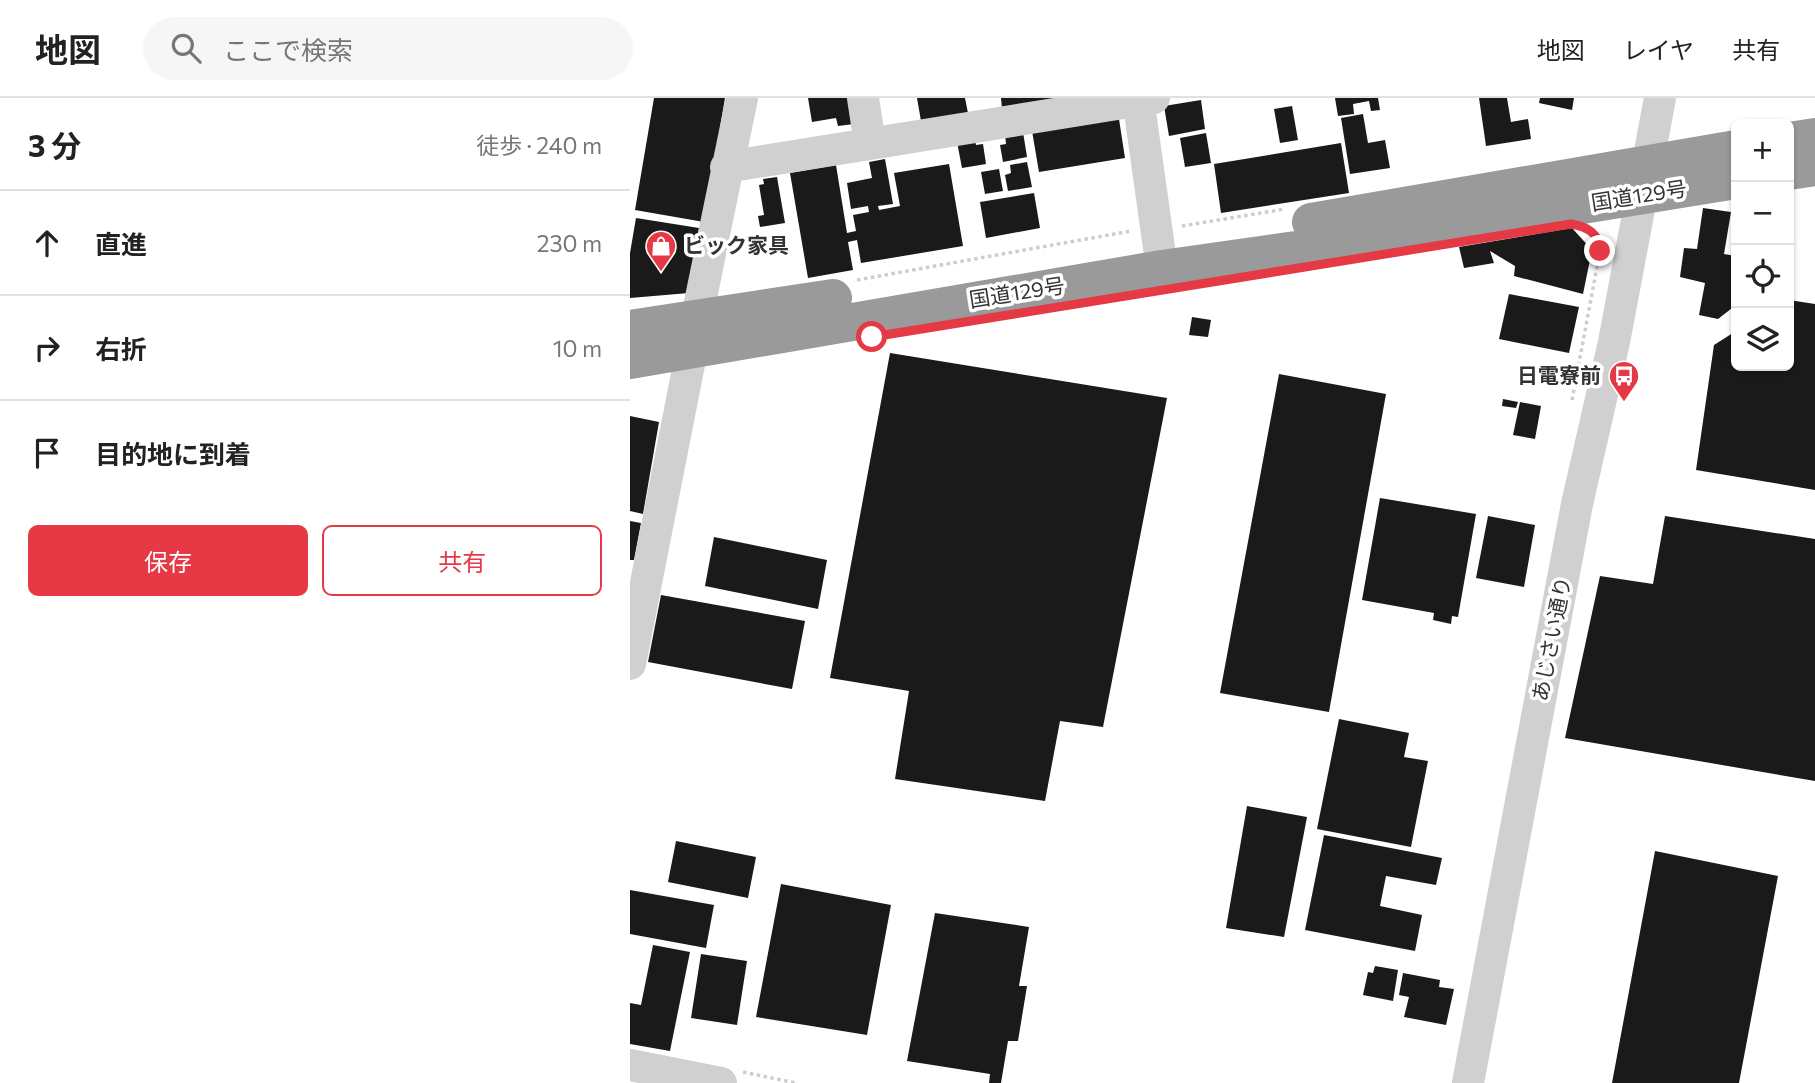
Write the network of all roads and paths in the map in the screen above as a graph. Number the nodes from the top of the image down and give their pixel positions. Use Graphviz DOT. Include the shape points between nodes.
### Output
graph roads {
  1 [pos="742,98"];
  2 [pos="863,98"];
  3 [pos="1660,98"];
  4 [pos="1143,99"];
  5 [pos="992,111"];
  6 [pos="1815,137"];
  7 [pos="1794,140"];
  8 [pos="870,144"];
  9 [pos="1731,151"];
  10 [pos="726,167"];
  11 [pos="1815,167"];
  12 [pos="1794,170"];
  13 [pos="1645,179"];
  14 [pos="1731,180"];
  15 [pos="1588,229"];
  16 [pos="1154,249"];
  17 [pos="846,282"];
  18 [pos="630,329"];
  19 [pos="695,333"];
  20 [pos="630,360"];
  21 [pos="1572,401"];
  22 [pos="630,664"];
  23 [pos="630,1065"];
  24 [pos="721,1083"];
  25 [pos="1468,1083"];
  1 -- 10 [label="street"];
  2 -- 8 [label="street"];
  3 -- 13 [label="street, あじさい通り"];
  4 -- 5 [label="street"];
  4 -- 16 [label="street"];
  5 -- 8 [label="street"];
  6 -- 7 [label="highway"];
  8 -- 10 [label="street"];
  9 -- 13 [label="highway, 国道129号"];
  10 -- 19 [label="street"];
  11 -- 12 [label="highway"];
  13 -- 14 [label="highway, 国道129号"];
  13 -- 16 [label="highway, 国道129号"];
  13 -- 25 [label="street, あじさい通り" via="1577,504"];
  15 -- 21 [label="path" via="1599,241 1600,251"];
  16 -- 17 [label="path"];
  16 -- 19 [label="highway, 国道129号"];
  18 -- 19 [label="highway, 国道129号"];
  19 -- 20 [label="highway, 国道129号"];
  19 -- 22 [label="street"];
  23 -- 24 [label="street"];
}
